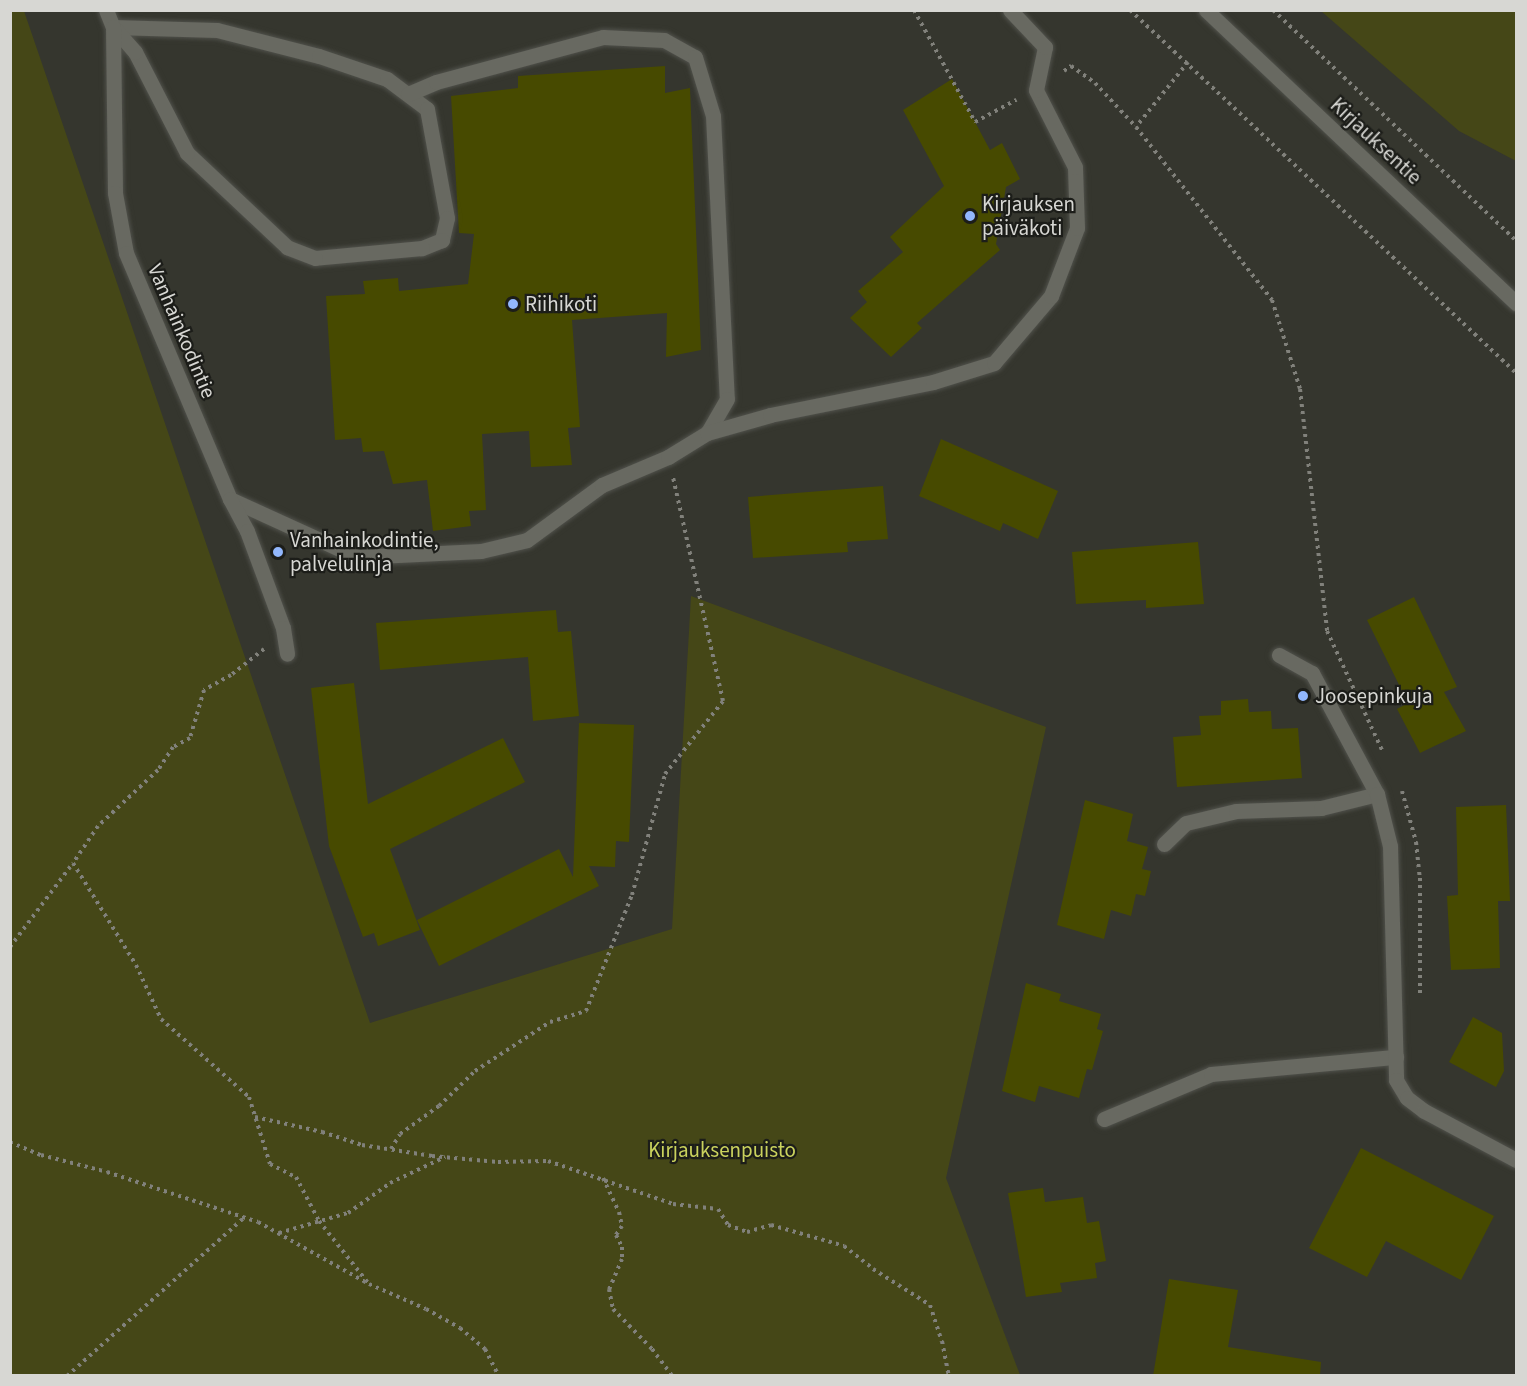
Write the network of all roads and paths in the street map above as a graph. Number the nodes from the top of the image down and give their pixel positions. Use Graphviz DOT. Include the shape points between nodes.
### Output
graph roads {
  1 [pos="106,10"];
  2 [pos="1010,10"];
  3 [pos="1130,10"];
  4 [pos="1206,10"];
  5 [pos="1273,10"];
  6 [pos="113,27"];
  7 [pos="1188,62"];
  8 [pos="408,94"];
  9 [pos="1516,241"];
  10 [pos="1515,298"];
  11 [pos="1516,373"];
  12 [pos="707,433"];
  13 [pos="668,458"];
  14 [pos="230,500"];
  15 [pos="282,628"];
  16 [pos="287,654"];
  17 [pos="1279,655"];
  18 [pos="1386,757"];
  19 [pos="1401,789"];
  20 [pos="1377,794"];
  21 [pos="1164,844"];
  22 [pos="73,862"];
  23 [pos="10,947"];
  24 [pos="1420,1004"];
  25 [pos="1396,1057"];
  26 [pos="255,1117"];
  27 [pos="1104,1119"];
  28 [pos="10,1142"];
  29 [pos="391,1149"];
  30 [pos="449,1156"];
  31 [pos="1516,1160"];
  32 [pos="603,1178"];
  33 [pos="244,1218"];
  34 [pos="319,1221"];
  35 [pos="279,1233"];
  36 [pos="369,1284"];
  37 [pos="67,1376"];
  38 [pos="499,1376"];
  39 [pos="672,1376"];
  40 [pos="949,1376"];
  1 -- 6 [label="street, Vanhainkodintie"];
  2 -- 12 [label="street" via="1045,47 1036,90 1075,167 1077,228 1051,296 994,363 933,382 770,415"];
  3 -- 7 [label="path"];
  4 -- 10 [label="street, Kirjauksentie"];
  5 -- 9 [label="path"];
  6 -- 8 [label="street" via="217,30 319,56 387,79"];
  6 -- 8 [label="street" via="135,52 187,153 287,247 315,258 422,248 442,240 447,218 427,109"];
  6 -- 14 [label="street, Vanhainkodintie" via="116,194 126,253"];
  7 -- 11 [label="path"];
  7 -- 18 [label="path" via="1136,127 1272,300 1300,389 1326,631"];
  8 -- 12 [label="street" via="436,82 603,37 664,40 695,57 713,116 727,399"];
  12 -- 13 [label="street"];
  13 -- 14 [label="street" via="602,485 527,540 481,551 357,557"];
  13 -- 29 [label="path" via="723,701 665,774 632,895 586,1011 550,1022 475,1071 439,1106 400,1134"];
  14 -- 15 [label="street, Vanhainkodintie" via="247,531"];
  15 -- 16 [label="street, Vanhainkodintie"];
  15 -- 22 [label="path" via="255,658 204,690 190,738 173,747 158,770 98,826"];
  17 -- 20 [label="street" via="1312,674"];
  19 -- 24 [label="path" via="1416,842 1420,878"];
  20 -- 21 [label="street" via="1321,808 1236,811 1186,823"];
  20 -- 25 [label="street" via="1390,846"];
  22 -- 23 [label="path"];
  22 -- 26 [label="path" via="136,965 160,1019 249,1097"];
  25 -- 27 [label="street" via="1211,1074"];
  25 -- 31 [label="street" via="1396,1080 1407,1098"];
  26 -- 29 [label="path"];
  26 -- 34 [label="path" via="270,1164 296,1177"];
  28 -- 33 [label="path"];
  29 -- 30 [label="path"];
  30 -- 32 [label="path" via="498,1162 548,1161"];
  30 -- 34 [label="path" via="390,1183 348,1213"];
  32 -- 39 [label="path" via="622,1226 616,1235 622,1259 609,1289 613,1309"];
  32 -- 40 [label="path" via="673,1204 718,1209 728,1225 747,1232 771,1225 844,1246 930,1305"];
  33 -- 35 [label="path"];
  33 -- 37 [label="path"];
  34 -- 35 [label="path"];
  34 -- 36 [label="path"];
  35 -- 36 [label="path"];
  36 -- 38 [label="path" via="460,1328 485,1348"];
}
